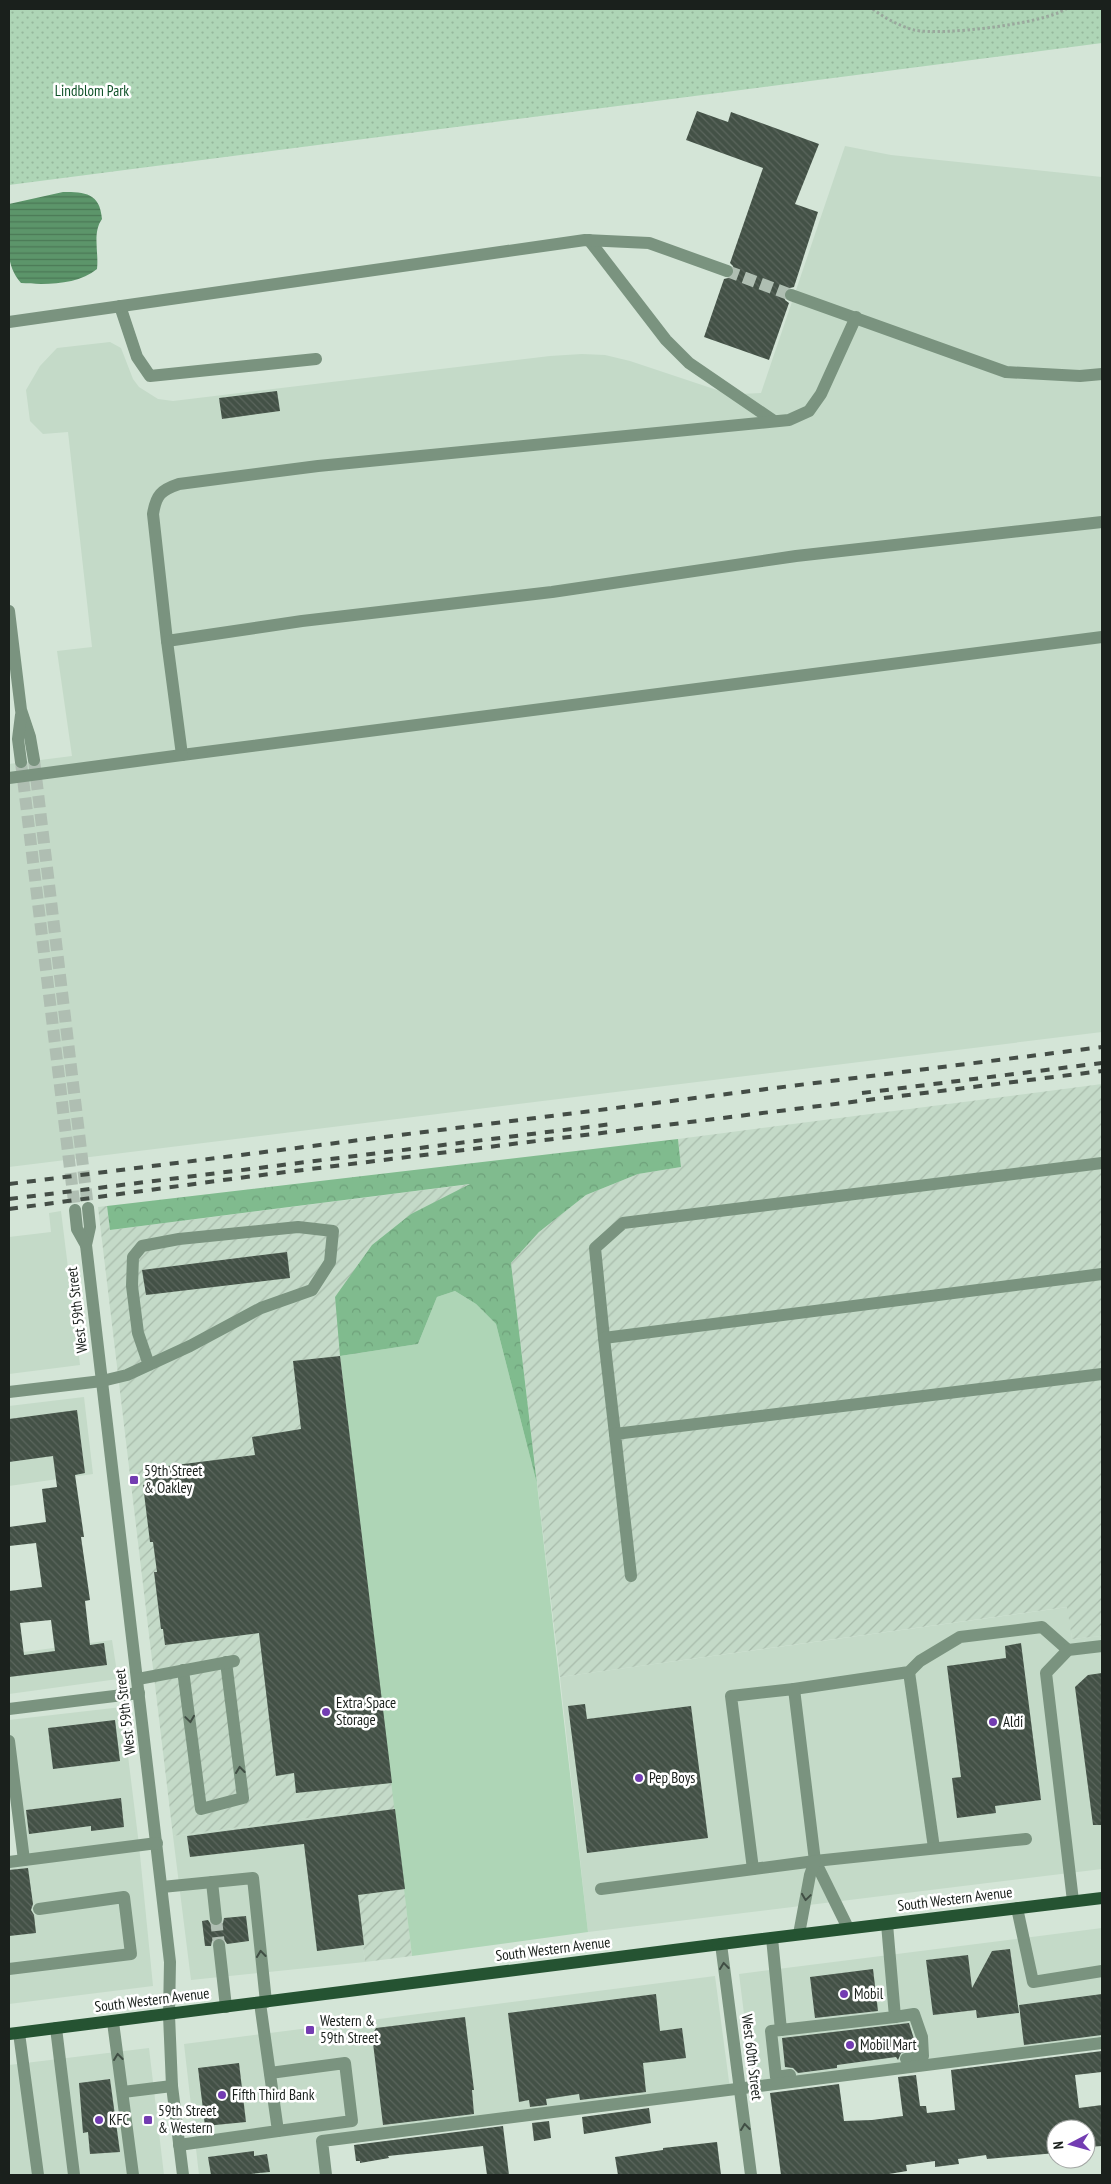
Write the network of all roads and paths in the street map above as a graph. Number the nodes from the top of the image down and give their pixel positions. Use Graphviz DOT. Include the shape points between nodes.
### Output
graph roads {
  1 [pos="874,9"];
  2 [pos="1066,9"];
  3 [pos="589,240"];
  4 [pos="727,271"];
  5 [pos="791,295"];
  6 [pos="120,306"];
  7 [pos="856,317"];
  8 [pos="9,322"];
  9 [pos="316,359"];
  10 [pos="1102,374"];
  11 [pos="774,421"];
  12 [pos="1102,522"];
  13 [pos="9,612"];
  14 [pos="1102,637"];
  15 [pos="167,641"];
  16 [pos="182,755"];
  17 [pos="27,761"];
  18 [pos="9,778"];
  19 [pos="1102,1163"];
  20 [pos="81,1209"];
  21 [pos="1102,1274"];
  22 [pos="604,1338"];
  23 [pos="149,1365"];
  24 [pos="1102,1374"];
  25 [pos="102,1381"];
  26 [pos="9,1392"];
  27 [pos="615,1434"];
  28 [pos="631,1576"];
  29 [pos="1102,1646"];
  30 [pos="1068,1650"];
  31 [pos="183,1670"];
  32 [pos="909,1672"];
  33 [pos="138,1679"];
  34 [pos="794,1690"];
  35 [pos="140,1693"];
  36 [pos="9,1709"];
  37 [pos="9,1741"];
  38 [pos="1026,1839"];
  39 [pos="157,1843"];
  40 [pos="934,1848"];
  41 [pos="24,1860"];
  42 [pos="816,1861"];
  43 [pos="9,1862"];
  44 [pos="753,1869"];
  45 [pos="212,1882"];
  46 [pos="162,1887"];
  47 [pos="601,1889"];
  48 [pos="1102,1898"];
  49 [pos="1073,1901"];
  50 [pos="1017,1908"];
  51 [pos="39,1909"];
  52 [pos="216,1919"];
  53 [pos="887,1924"];
  54 [pos="848,1928"];
  55 [pos="799,1934"];
  56 [pos="772,1938"];
  57 [pos="721,1944"];
  58 [pos="219,1945"];
  59 [pos="9,1969"];
  60 [pos="1102,1971"];
  61 [pos="263,2002"];
  62 [pos="226,2007"];
  63 [pos="170,2015"];
  64 [pos="895,2017"];
  65 [pos="114,2022"];
  66 [pos="56,2028"];
  67 [pos="781,2030"];
  68 [pos="14,2034"];
  69 [pos="1102,2042"];
  70 [pos="270,2073"];
  71 [pos="172,2086"];
  72 [pos="740,2088"];
  73 [pos="123,2092"];
  74 [pos="278,2131"];
  75 [pos="180,2145"];
  76 [pos="33,2175"];
  77 [pos="38,2175"];
  78 [pos="74,2175"];
  79 [pos="133,2175"];
  80 [pos="183,2175"];
  81 [pos="326,2175"];
  82 [pos="751,2175"];
  1 -- 2 [label="path" via="913,30 929,32 1007,24 1053,16"];
  3 -- 4 [label="street" via="649,243"];
  3 -- 6 [label="street"];
  3 -- 11 [label="street" via="666,340 683,357"];
  5 -- 7 [label="street"];
  6 -- 8 [label="street"];
  6 -- 9 [label="street" via="137,357 150,376"];
  7 -- 10 [label="street" via="1006,372"];
  7 -- 11 [label="street" via="821,394 809,411 789,420"];
  11 -- 15 [label="street" via="318,466 165,488 155,500 153,514"];
  12 -- 15 [label="street" via="796,556 552,592 302,621"];
  13 -- 17 [label="street" via="21,710 30,737"];
  14 -- 16 [label="street"];
  15 -- 16 [label="street"];
  16 -- 18 [label="street"];
  19 -- 22 [label="street" via="623,1223 595,1248"];
  20 -- 25 [label="street, West 59th Street" via="90,1227 86,1245"];
  21 -- 22 [label="street"];
  22 -- 27 [label="street"];
  23 -- 23 [label="street" via="261,1308 312,1290 330,1262 333,1231 298,1227 142,1246 133,1257 132,1286 138,1333"];
  23 -- 25 [label="street"];
  24 -- 27 [label="street"];
  25 -- 26 [label="street"];
  25 -- 33 [label="street, West 59th Street"];
  27 -- 28 [label="street"];
  29 -- 30 [label="street"];
  30 -- 32 [label="street" via="1042,1626 960,1637 920,1661"];
  30 -- 49 [label="street" via="1046,1673"];
  31 -- 31 [label="street, one-way" via="202,1809 243,1798 230,1662"];
  31 -- 33 [label="street"];
  32 -- 34 [label="street"];
  32 -- 40 [label="street"];
  33 -- 35 [label="street, West 59th Street"];
  34 -- 42 [label="street"];
  34 -- 44 [label="street" via="731,1696"];
  35 -- 36 [label="street"];
  35 -- 39 [label="street, West 59th Street"];
  37 -- 41 [label="street"];
  38 -- 40 [label="street"];
  39 -- 41 [label="street"];
  39 -- 46 [label="street, West 59th Street"];
  40 -- 42 [label="street"];
  41 -- 43 [label="street"];
  42 -- 44 [label="street"];
  42 -- 54 [label="street"];
  42 -- 55 [label="street, one-way" via="810,1875"];
  44 -- 47 [label="street"];
  45 -- 46 [label="street"];
  45 -- 52 [label="street"];
  61 -- 45 [label="street, one-way" via="253,1878"];
  46 -- 63 [label="street, West 59th Street" via="170,1962"];
  48 -- 49 [label="main road, South Western Avenue"];
  49 -- 50 [label="main road, South Western Avenue"];
  50 -- 53 [label="main road, South Western Avenue"];
  50 -- 60 [label="street" via="1033,1982"];
  51 -- 59 [label="street" via="124,1897 131,1954"];
  53 -- 54 [label="main road, South Western Avenue"];
  53 -- 64 [label="street"];
  54 -- 55 [label="main road, South Western Avenue"];
  55 -- 56 [label="main road, South Western Avenue"];
  56 -- 57 [label="main road, South Western Avenue"];
  56 -- 67 [label="street"];
  57 -- 61 [label="main road, South Western Avenue"];
  72 -- 57 [label="street, West 60th Street, one-way"];
  58 -- 62 [label="street"];
  61 -- 62 [label="main road, South Western Avenue"];
  61 -- 70 [label="street"];
  62 -- 63 [label="main road, South Western Avenue"];
  63 -- 65 [label="main road, South Western Avenue"];
  63 -- 71 [label="street, West 59th Street"];
  64 -- 67 [label="street"];
  64 -- 67 [label="street" via="914,2014 922,2037 923,2056 776,2077 771,2031"];
  65 -- 66 [label="main road, South Western Avenue"];
  73 -- 65 [label="street, one-way"];
  66 -- 68 [label="main road, South Western Avenue"];
  66 -- 78 [label="street"];
  68 -- 77 [label="street"];
  69 -- 72 [label="street"];
  70 -- 74 [label="street"];
  70 -- 74 [label="street" via="345,2063 352,2121"];
  71 -- 73 [label="street"];
  71 -- 75 [label="street, West 59th Street"];
  72 -- 81 [label="street" via="322,2141"];
  82 -- 72 [label="street, West 60th Street, one-way"];
  73 -- 79 [label="street"];
  74 -- 75 [label="street"];
  75 -- 80 [label="street, West 59th Street"];
  76 -- 77 [label="street"];
}
